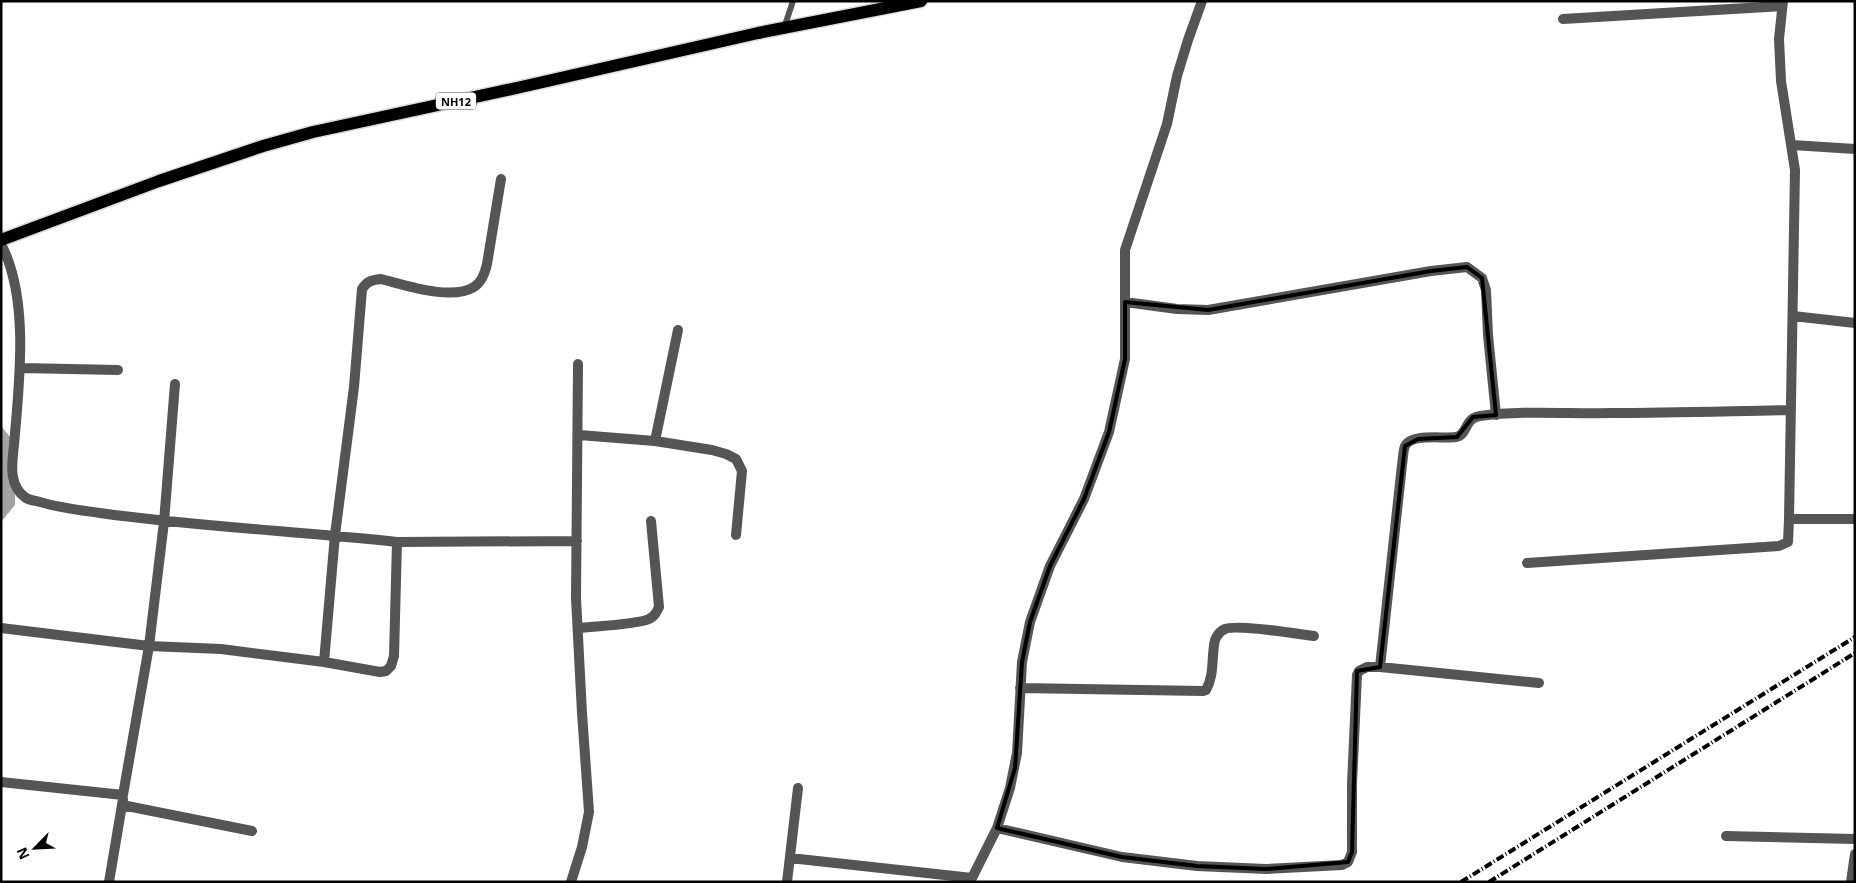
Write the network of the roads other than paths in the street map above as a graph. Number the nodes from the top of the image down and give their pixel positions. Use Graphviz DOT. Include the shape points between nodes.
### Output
graph roads {
  1 [pos="793,1"];
  2 [pos="921,1"];
  3 [pos="1202,1"];
  4 [pos="1782,3"];
  5 [pos="888,4"];
  6 [pos="1564,19"];
  7 [pos="784,28"];
  8 [pos="1792,145"];
  9 [pos="1855,149"];
  10 [pos="501,179"];
  11 [pos="1,240"];
  12 [pos="1,244"];
  13 [pos="1125,302"];
  14 [pos="1793,316"];
  15 [pos="1855,322"];
  16 [pos="678,330"];
  17 [pos="578,364"];
  18 [pos="21,368"];
  19 [pos="118,370"];
  20 [pos="175,384"];
  21 [pos="1791,410"];
  22 [pos="1496,415"];
  23 [pos="578,435"];
  24 [pos="656,441"];
  25 [pos="1789,519"];
  26 [pos="1855,520"];
  27 [pos="651,521"];
  28 [pos="164,522"];
  29 [pos="335,535"];
  30 [pos="736,535"];
  31 [pos="577,541"];
  32 [pos="397,542"];
  33 [pos="1526,563"];
  34 [pos="1,628"];
  35 [pos="578,628"];
  36 [pos="1314,636"];
  37 [pos="149,646"];
  38 [pos="324,662"];
  39 [pos="1380,667"];
  40 [pos="1539,682"];
  41 [pos="1020,688"];
  42 [pos="1,782"];
  43 [pos="798,788"];
  44 [pos="123,800"];
  45 [pos="998,828"];
  46 [pos="252,831"];
  47 [pos="1726,836"];
  48 [pos="1855,839"];
  49 [pos="1855,854"];
  50 [pos="790,858"];
  51 [pos="971,880"];
  52 [pos="109,882"];
  53 [pos="571,882"];
  54 [pos="788,882"];
  55 [pos="1851,882"];
  1 -- 7 [label="lane"];
  2 -- 5 [label="main road, NH12"];
  3 -- 13 [label="street" via="1177,76 1167,124 1125,250"];
  4 -- 6 [label="street"];
  4 -- 8 [label="street" via="1779,39 1781,81"];
  5 -- 7 [label="main road, NH12"];
  7 -- 11 [label="main road, NH12" via="313,132 158,181"];
  8 -- 9 [label="street"];
  8 -- 14 [label="street" via="1795,170"];
  10 -- 29 [label="street" via="488,264 483,278 475,287 456,293 381,279 372,280 362,289 354,386"];
  12 -- 18 [label="street" via="13,271 18,300"];
  13 -- 22 [label="street" via="1177,309 1228,308 1309,291 1467,267 1482,278 1486,290"];
  13 -- 41 [label="street" via="1125,359 1109,432 1084,499 1050,566 1030,622"];
  14 -- 15 [label="street"];
  14 -- 21 [label="street"];
  16 -- 24 [label="street"];
  17 -- 23 [label="street"];
  18 -- 19 [label="street"];
  18 -- 28 [label="street" via="12,467 20,492 26,498 61,508"];
  20 -- 28 [label="street"];
  21 -- 22 [label="street"];
  21 -- 25 [label="street"];
  22 -- 39 [label="street" via="1473,417 1457,437 1418,439 1405,446"];
  23 -- 24 [label="street"];
  23 -- 31 [label="street"];
  24 -- 30 [label="street" via="712,450 736,459 742,470"];
  25 -- 26 [label="street"];
  25 -- 33 [label="street" via="1788,542 1779,546"];
  27 -- 35 [label="street" via="659,607 656,614 639,622"];
  28 -- 29 [label="street"];
  28 -- 37 [label="street"];
  29 -- 32 [label="street"];
  29 -- 38 [label="street"];
  31 -- 32 [label="street"];
  31 -- 35 [label="street"];
  32 -- 38 [label="street" via="394,656 391,666 380,672"];
  34 -- 37 [label="street"];
  35 -- 53 [label="street" via="589,812"];
  36 -- 41 [label="street" via="1226,628 1215,640 1211,676 1203,691"];
  37 -- 38 [label="street" via="220,649"];
  37 -- 44 [label="street"];
  39 -- 40 [label="street"];
  39 -- 45 [label="street" via="1367,668 1357,675 1352,852 1348,862 1342,865 1266,869 1197,866 1122,857"];
  41 -- 45 [label="street" via="1018,753"];
  42 -- 44 [label="street"];
  43 -- 50 [label="street"];
  44 -- 46 [label="street"];
  44 -- 52 [label="street"];
  45 -- 51 [label="street"];
  47 -- 48 [label="street"];
  49 -- 55 [label="street"];
  50 -- 51 [label="street"];
  50 -- 54 [label="street"];
}
